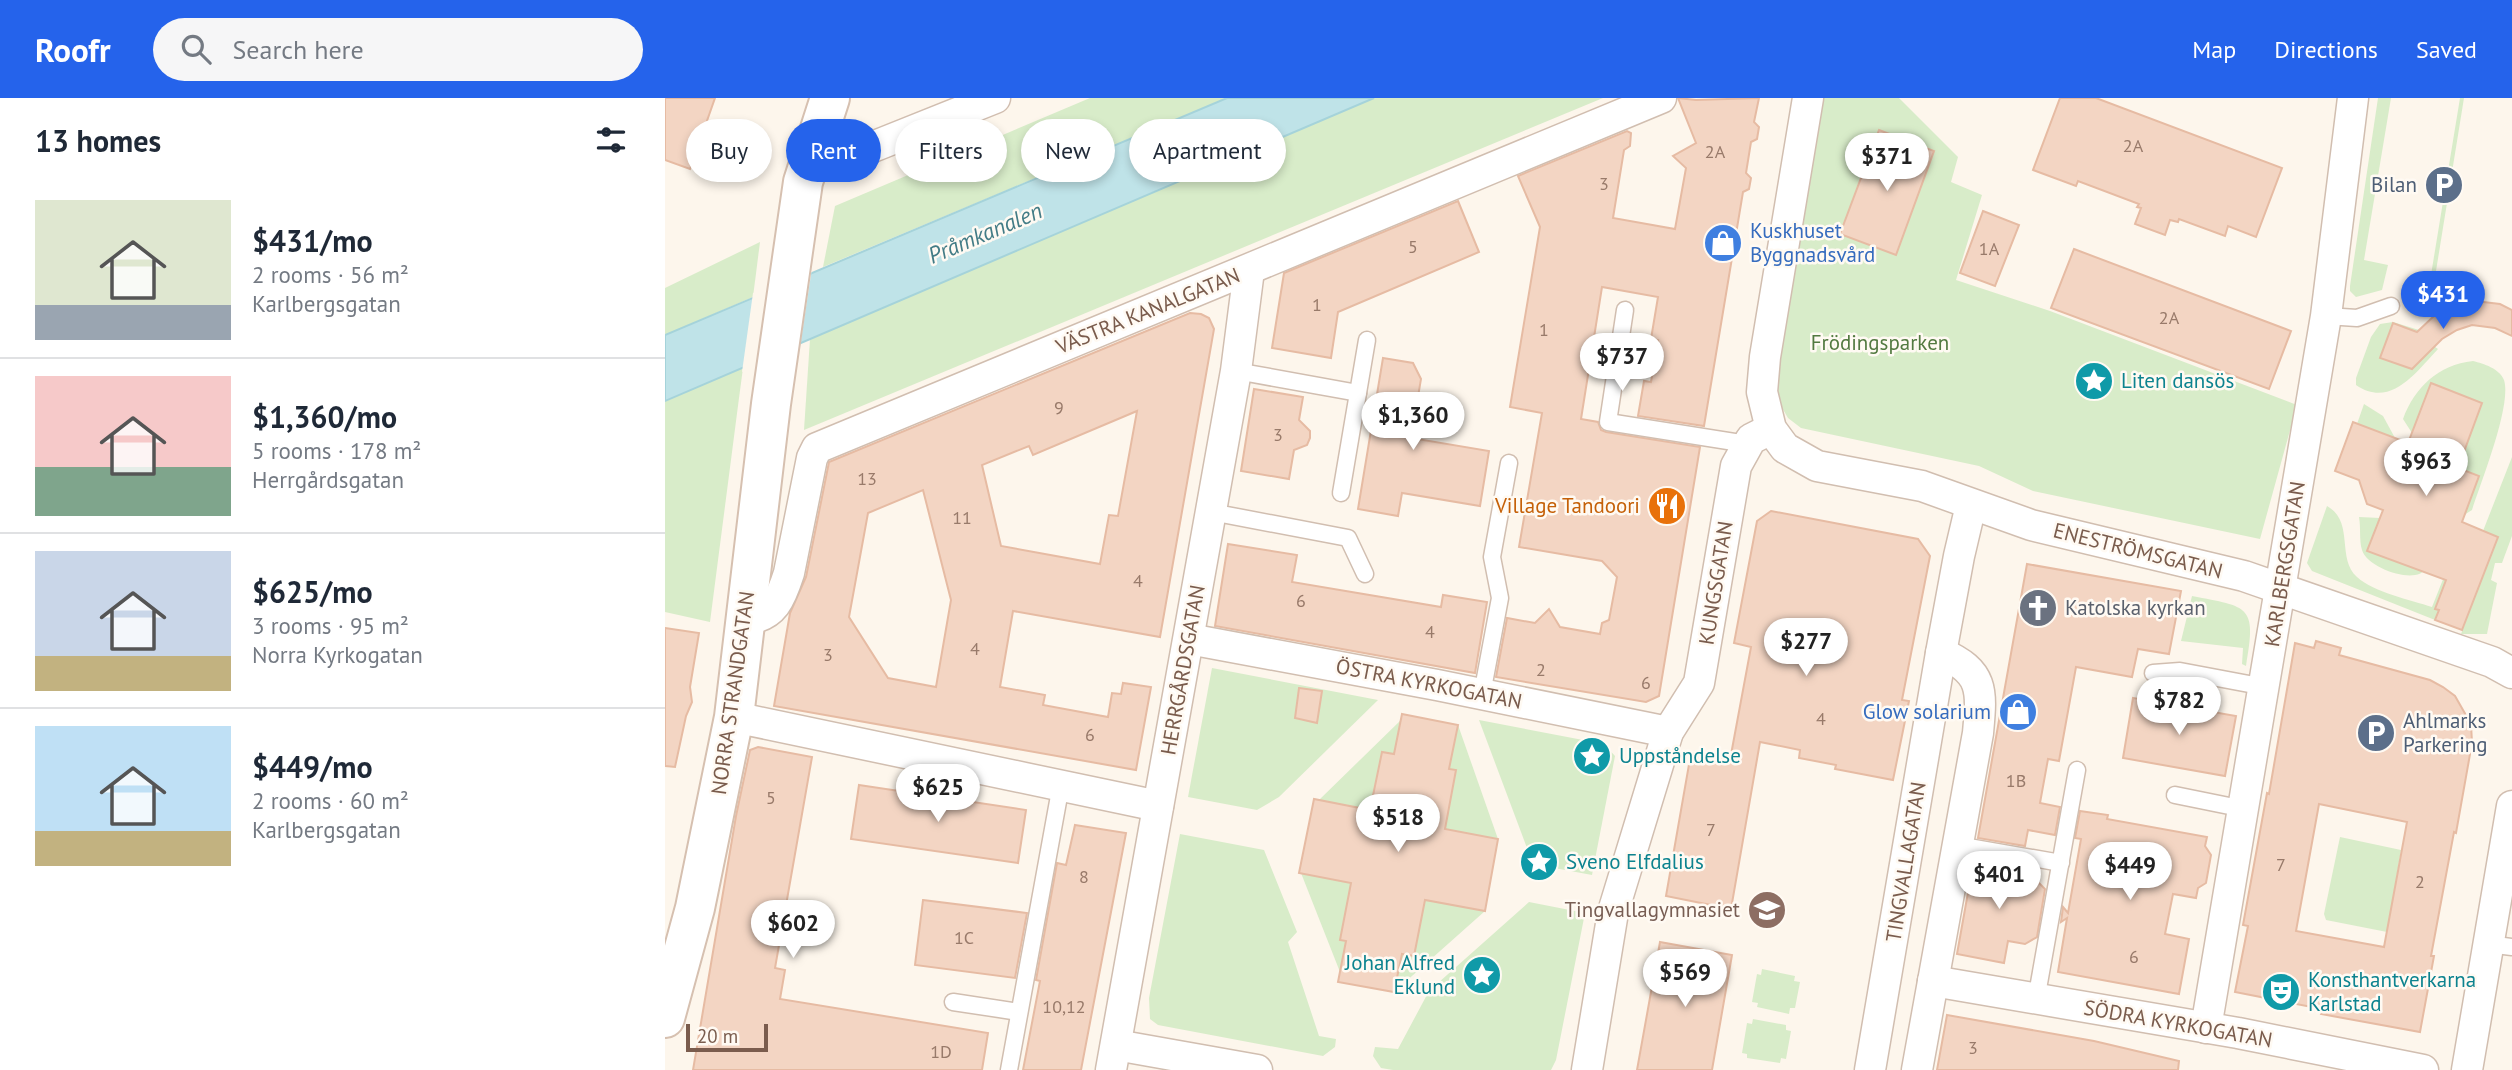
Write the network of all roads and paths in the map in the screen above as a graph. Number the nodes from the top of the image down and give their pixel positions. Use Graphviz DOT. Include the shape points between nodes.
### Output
graph roads {
  1 [pos="829,98"];
  2 [pos="995,98"];
  3 [pos="1661,98"];
  4 [pos="1808,98"];
  5 [pos="2353,98"];
  6 [pos="822,119"];
  7 [pos="881,144"];
  8 [pos="803,182"];
  9 [pos="1249,270"];
  10 [pos="2391,306"];
  11 [pos="1625,310"];
  12 [pos="2326,316"];
  13 [pos="1367,340"];
  14 [pos="1235,371"];
  15 [pos="1358,393"];
  16 [pos="1759,436"];
  17 [pos="1509,463"];
  18 [pos="1341,493"];
  19 [pos="1971,505"];
  20 [pos="1211,512"];
  21 [pos="1365,574"];
  22 [pos="2282,589"];
  23 [pos="746,619"];
  24 [pos="1189,639"];
  25 [pos="1941,653"];
  26 [pos="2154,673"];
  27 [pos="2512,673"];
  28 [pos="2265,687"];
  29 [pos="1482,694"];
  30 [pos="734,717"];
  31 [pos="1674,723"];
  32 [pos="2077,770"];
  33 [pos="1061,785"];
  34 [pos="2175,795"];
  35 [pos="1158,806"];
  36 [pos="2512,806"];
  37 [pos="2244,808"];
  38 [pos="1957,845"];
  39 [pos="2060,863"];
  40 [pos="2500,946"];
  41 [pos="1933,981"];
  42 [pos="2036,1000"];
  43 [pos="953,1002"];
  44 [pos="1019,1012"];
  45 [pos="665,1018"];
  46 [pos="2206,1028"];
  47 [pos="1114,1058"];
  48 [pos="1009,1070"];
  49 [pos="1257,1070"];
  50 [pos="1587,1070"];
  51 [pos="1870,1070"];
  52 [pos="1917,1070"];
  53 [pos="2423,1070"];
  54 [pos="2467,1070"];
  1 -- 6 [label="street, NORRA STRANDGATAN"];
  2 -- 7 [label="street"];
  3 -- 9 [label="street, VÄSTRA KANALGATAN"];
  4 -- 16 [label="street" via="1765,357"];
  5 -- 12 [label="street, KARLBERGSGATAN"];
  8 -- 23 [label="street, NORRA STRANDGATAN"];
  9 -- 14 [label="street, HERRGÅRDSGATAN"];
  9 -- 23 [label="street, VÄSTRA KANALGATAN" via="817,448 783,590 761,618"];
  10 -- 12 [label="lane" via="2357,318"];
  11 -- 16 [label="lane" via="1608,422"];
  12 -- 22 [label="street, KARLBERGSGATAN"];
  13 -- 15 [label="lane"];
  14 -- 15 [label="lane"];
  14 -- 20 [label="street, HERRGÅRDSGATAN"];
  15 -- 18 [label="lane"];
  16 -- 19 [label="street, ENESTRÖMSGATAN" via="1817,466 1921,486"];
  16 -- 31 [label="street, KUNGSGATAN" via="1736,466 1699,683"];
  17 -- 29 [label="lane" via="1492,557 1500,598"];
  19 -- 22 [label="street, ENESTRÖMSGATAN" via="2031,525"];
  19 -- 25 [label="street, TINGVALLAGATAN"];
  20 -- 21 [label="lane" via="1348,538"];
  20 -- 24 [label="street, HERRGÅRDSGATAN"];
  22 -- 27 [label="street, ENESTRÖMSGATAN"];
  22 -- 28 [label="street, KARLBERGSGATAN"];
  23 -- 30 [label="street, NORRA STRANDGATAN"];
  24 -- 29 [label="street, ÖSTRA KYRKOGATAN"];
  24 -- 35 [label="street, HERRGÅRDSGATAN"];
  25 -- 38 [label="street" via="1969,669 1981,700"];
  25 -- 51 [label="street, TINGVALLAGATAN"];
  26 -- 28 [label="lane" via="2180,671"];
  28 -- 37 [label="street, KARLBERGSGATAN"];
  29 -- 31 [label="street, ÖSTRA KYRKOGATAN"];
  30 -- 33 [label="street"];
  30 -- 45 [label="street, NORRA STRANDGATAN" via="700,884"];
  31 -- 50 [label="street, KUNGSGATAN" via="1613,912"];
  32 -- 39 [label="lane"];
  33 -- 35 [label="street"];
  33 -- 44 [label="lane"];
  34 -- 37 [label="lane"];
  35 -- 47 [label="street, HERRGÅRDSGATAN"];
  36 -- 40 [label="street"];
  37 -- 46 [label="street, KARLBERGSGATAN"];
  38 -- 39 [label="lane"];
  38 -- 41 [label="street"];
  39 -- 42 [label="lane"];
  40 -- 54 [label="street"];
  41 -- 42 [label="street, SÖDRA KYRKOGATAN"];
  41 -- 52 [label="street"];
  42 -- 46 [label="street, SÖDRA KYRKOGATAN"];
  43 -- 44 [label="lane"];
  44 -- 48 [label="lane"];
  46 -- 53 [label="street, SÖDRA KYRKOGATAN"];
  47 -- 49 [label="street"];
}
